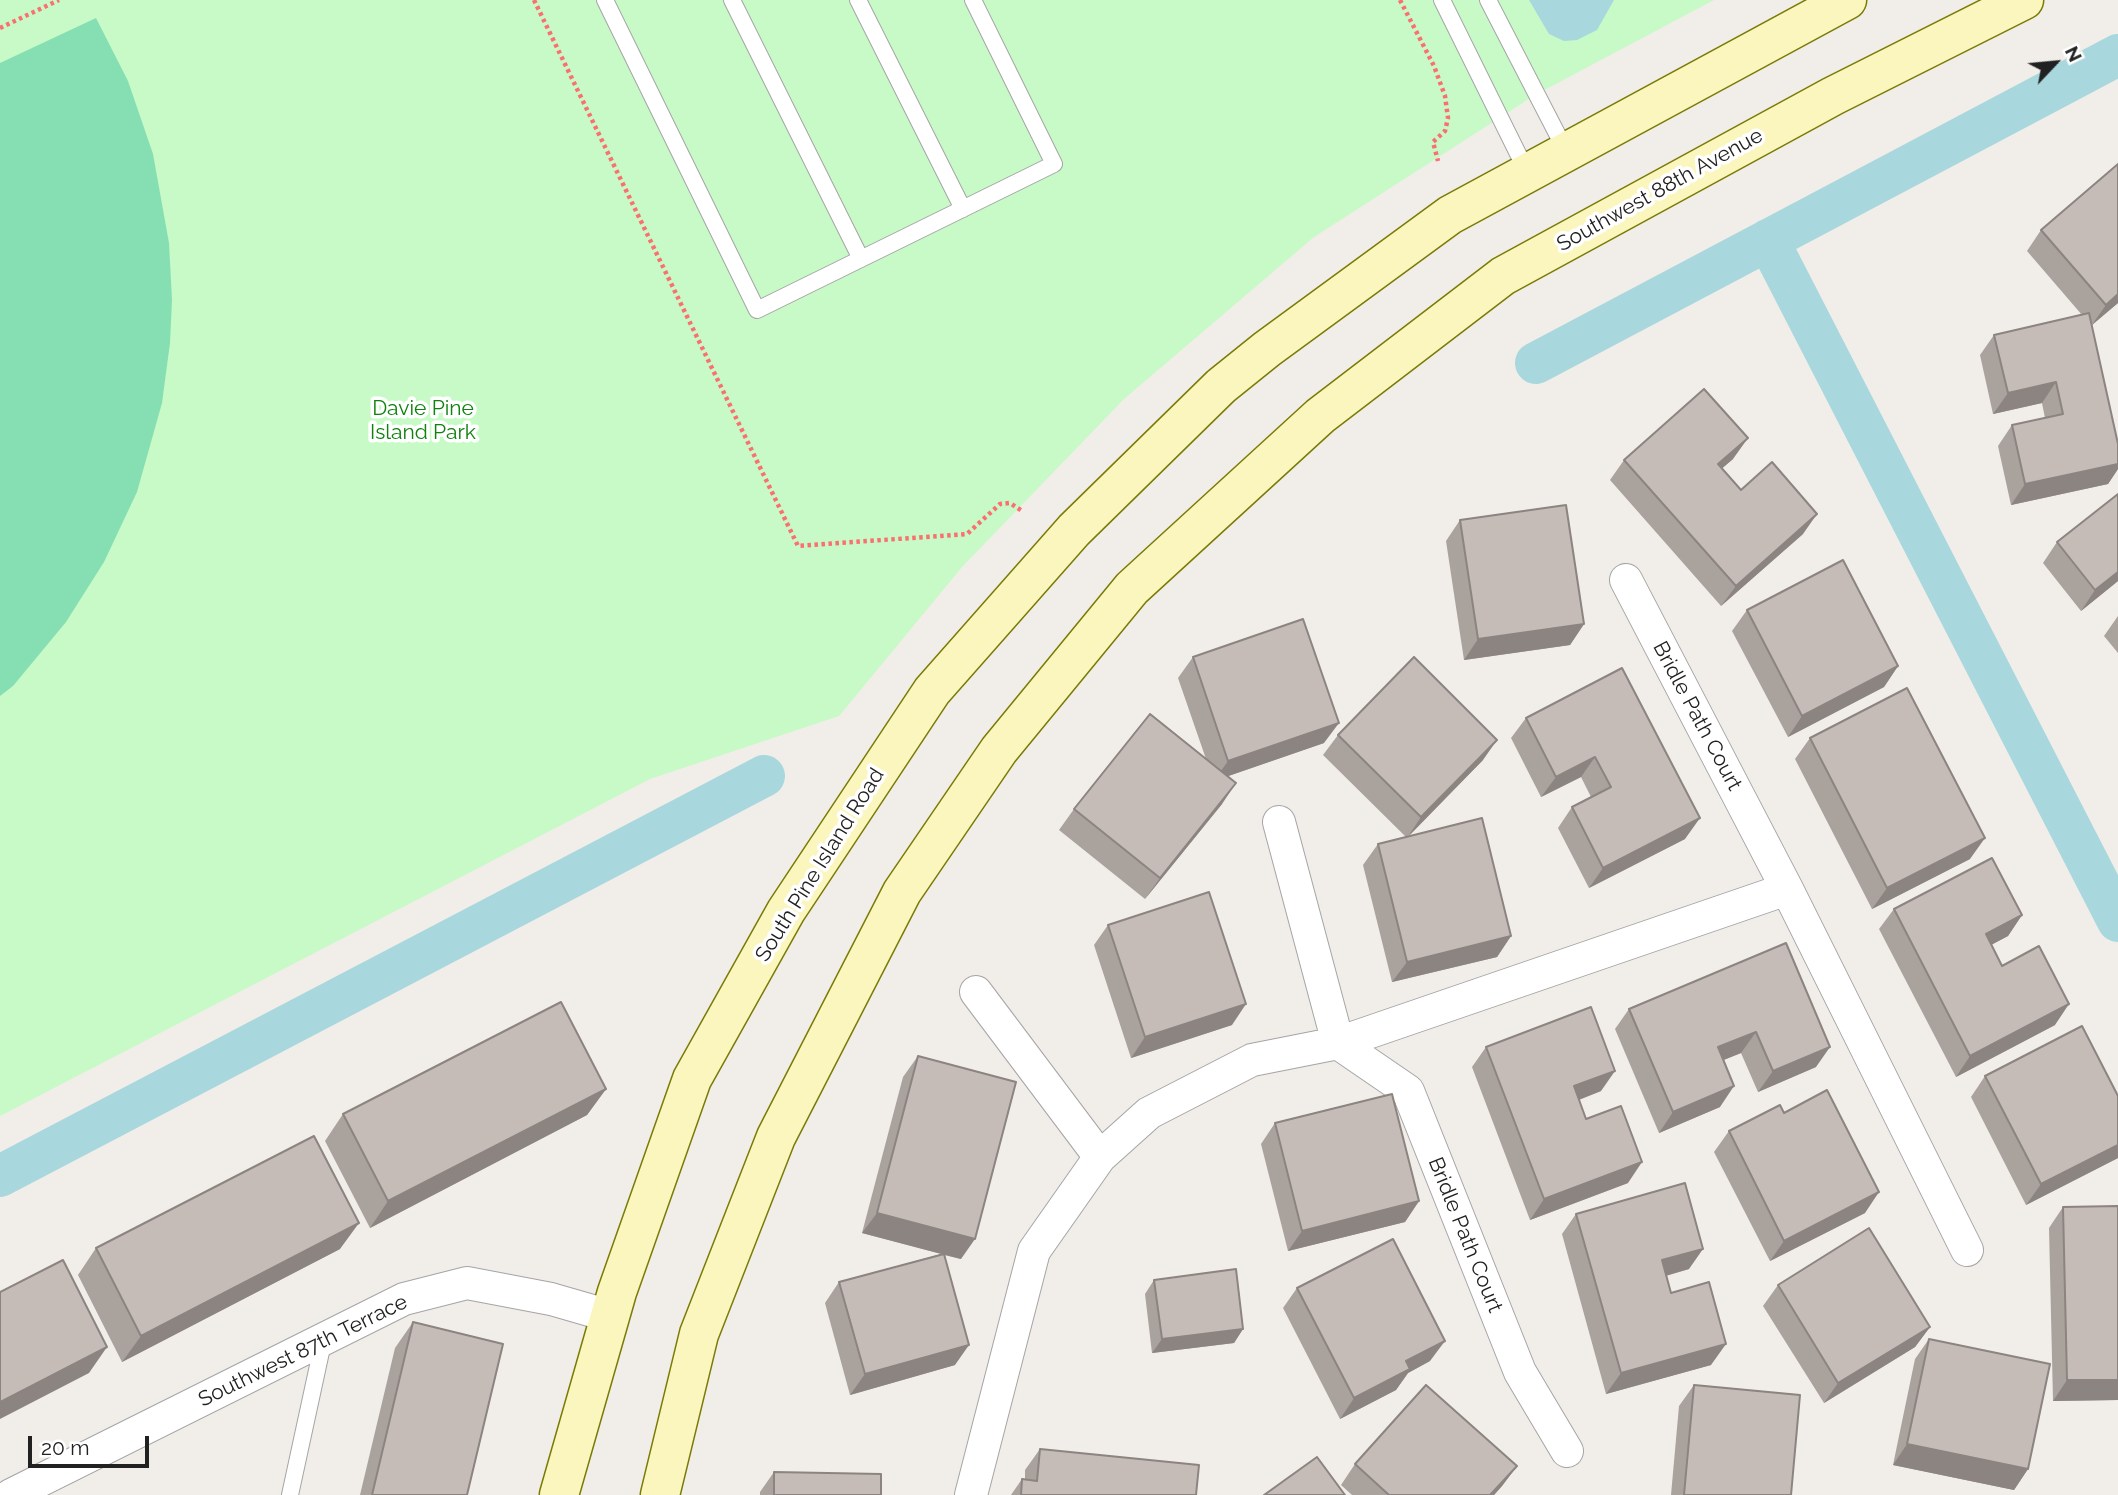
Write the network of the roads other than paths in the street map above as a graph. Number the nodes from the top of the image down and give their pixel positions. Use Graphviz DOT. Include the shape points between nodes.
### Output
graph roads {
  1 [pos="605,0"];
  2 [pos="732,0"];
  3 [pos="858,0"];
  4 [pos="973,0"];
  5 [pos="1442,0"];
  6 [pos="1488,0"];
  7 [pos="1847,0"];
  8 [pos="2024,0"];
  9 [pos="1566,151"];
  10 [pos="1527,173"];
  11 [pos="963,209"];
  12 [pos="861,259"];
  13 [pos="1626,580"];
  14 [pos="1279,822"];
  15 [pos="1787,889"];
  16 [pos="976,992"];
  17 [pos="1338,1043"];
  18 [pos="1100,1157"];
  19 [pos="1966,1250"];
  20 [pos="610,1316"];
  21 [pos="324,1338"];
  22 [pos="1567,1451"];
  23 [pos="11,1495"];
  24 [pos="290,1495"];
  25 [pos="559,1495"];
  26 [pos="660,1495"];
  27 [pos="971,1495"];
  1 -- 12 [label="lane" via="757,310"];
  2 -- 12 [label="lane"];
  3 -- 11 [label="lane"];
  4 -- 11 [label="lane" via="1054,164"];
  5 -- 10 [label="lane"];
  6 -- 9 [label="lane"];
  7 -- 9 [label="main road"];
  8 -- 26 [label="main road, Southwest 88th Avenue" via="1833,96 1503,276 1320,416 1132,588 999,750 902,892 776,1137 699,1334"];
  9 -- 10 [label="main road"];
  10 -- 20 [label="main road, South Pine Island Road" via="1450,215 1221,386 1074,530 932,691 786,911 692,1079"];
  11 -- 12 [label="lane"];
  13 -- 15 [label="street, Bridle Path Court"];
  14 -- 17 [label="street"];
  15 -- 17 [label="street"];
  15 -- 19 [label="street, Bridle Path Court"];
  16 -- 18 [label="street"];
  17 -- 18 [label="street" via="1252,1060 1149,1113"];
  17 -- 22 [label="street, Bridle Path Court" via="1408,1091 1520,1372"];
  18 -- 27 [label="street" via="1034,1251"];
  20 -- 21 [label="street, Southwest 87th Terrace" via="551,1298 467,1283 404,1299"];
  20 -- 25 [label="main road, South Pine Island Road"];
  21 -- 23 [label="street, Southwest 87th Terrace"];
  21 -- 24 [label="lane"];
}
